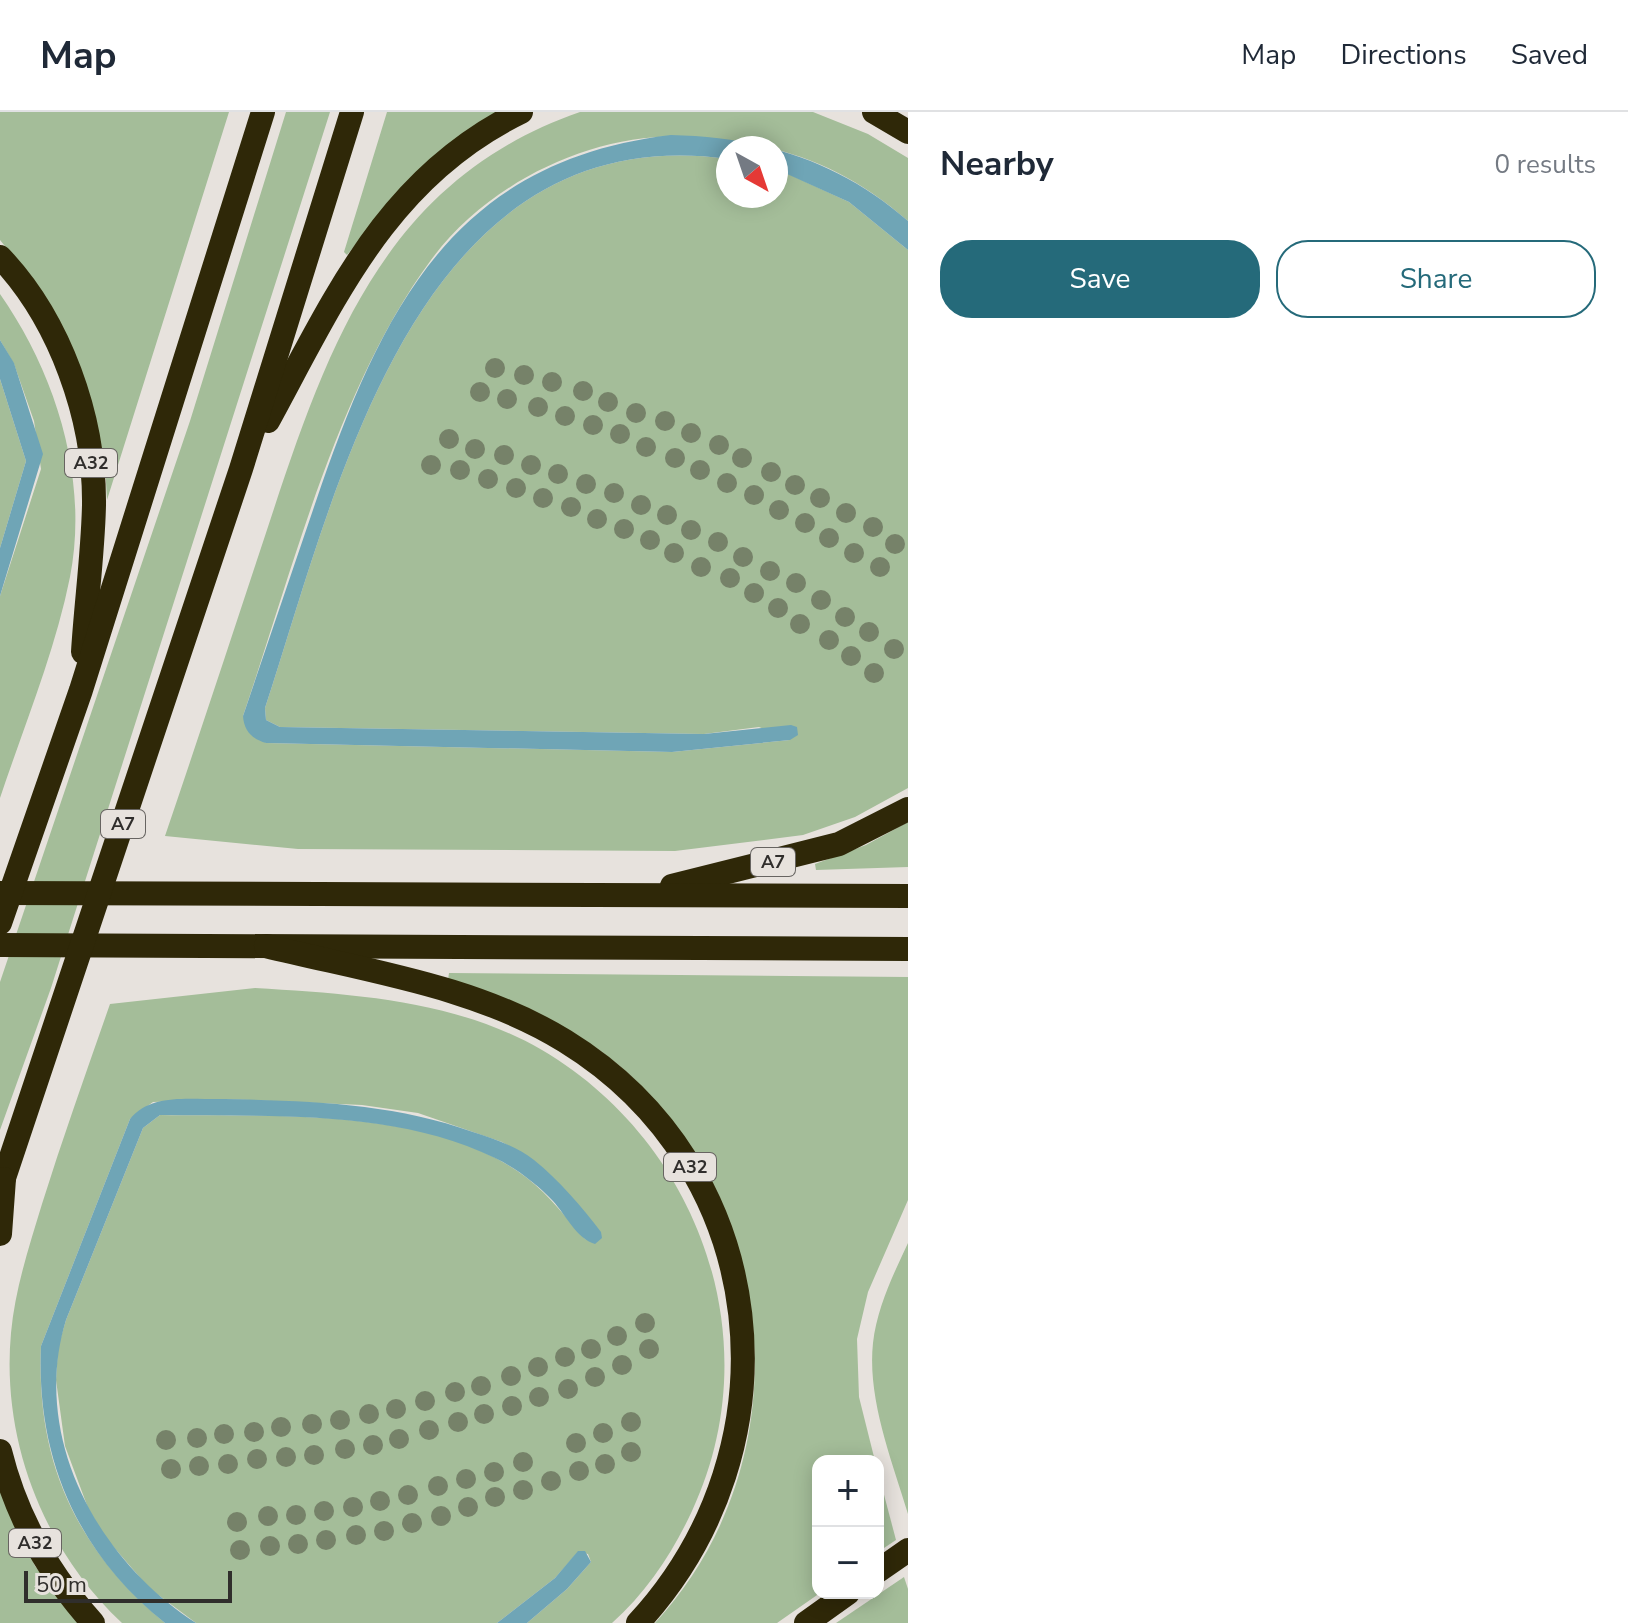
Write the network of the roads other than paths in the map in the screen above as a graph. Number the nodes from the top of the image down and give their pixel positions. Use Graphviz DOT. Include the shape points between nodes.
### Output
graph roads {
  1 [pos="263,112"];
  2 [pos="352,112"];
  3 [pos="521,112"];
  4 [pos="874,112"];
  5 [pos="908,132"];
  6 [pos="0,257"];
  7 [pos="241,469"];
  8 [pos="81,690"];
  9 [pos="908,809"];
  10 [pos="0,893"];
  11 [pos="631,895"];
  12 [pos="908,896"];
  13 [pos="0,923"];
  14 [pos="0,945"];
  15 [pos="266,946"];
  16 [pos="908,949"];
  17 [pos="2,1185"];
  18 [pos="0,1234"];
  19 [pos="0,1451"];
  20 [pos="908,1550"];
  21 [pos="884,1567"];
  22 [pos="840,1599"];
  23 [pos="93,1623"];
  24 [pos="638,1623"];
  25 [pos="806,1623"];
  1 -- 8 [label="highway"];
  2 -- 7 [label="highway, A7"];
  3 -- 7 [label="highway, A7" via="460,148 375,232 344,277"];
  4 -- 5 [label="highway"];
  6 -- 8 [label="highway, A32" via="39,308 61,353 80,402 90,452 94,505"];
  7 -- 17 [label="highway, A7"];
  8 -- 13 [label="highway"];
  9 -- 11 [label="highway, A7" via="839,844"];
  10 -- 11 [label="highway"];
  11 -- 12 [label="highway"];
  14 -- 15 [label="highway, A32"];
  15 -- 16 [label="highway, A32"];
  15 -- 24 [label="highway, A32" via="472,997 518,1015 620,1081 657,1120 691,1168 731,1263 741,1314 744,1381 732,1458 714,1509 691,1554"];
  17 -- 18 [label="highway"];
  19 -- 23 [label="highway, A32" via="38,1549"];
  20 -- 21 [label="highway"];
  22 -- 25 [label="highway"];
}
